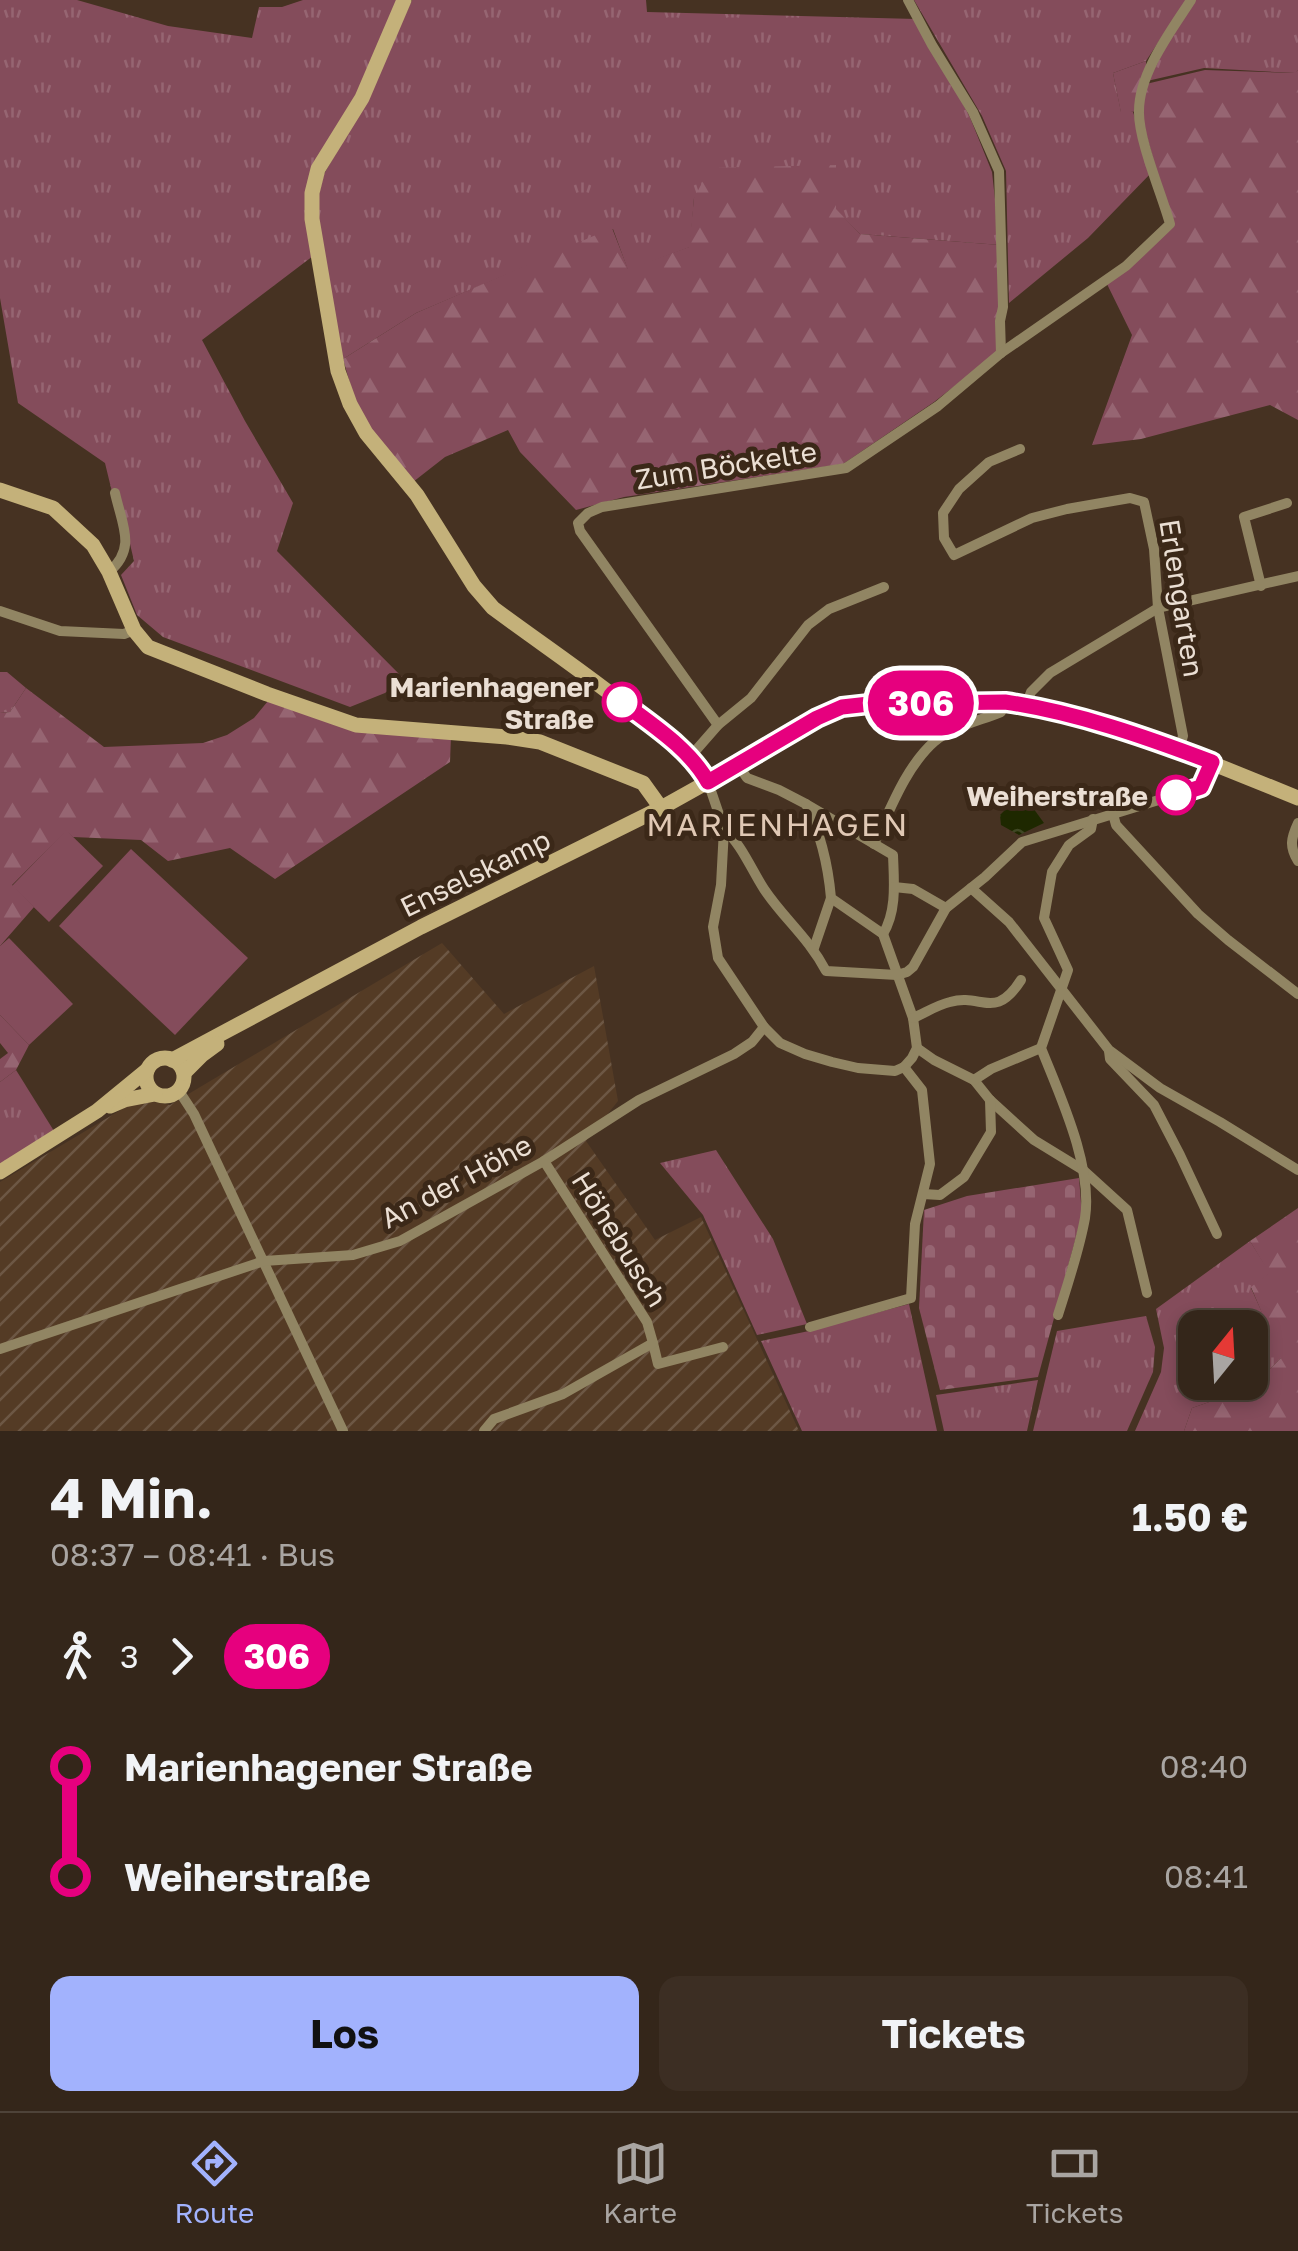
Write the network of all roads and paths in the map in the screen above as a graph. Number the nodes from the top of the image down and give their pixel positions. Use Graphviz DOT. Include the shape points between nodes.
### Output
graph roads {
  1 [pos="404,0"];
  2 [pos="908,0"];
  3 [pos="1191,0"];
  4 [pos="1001,352"];
  5 [pos="1020,448"];
  6 [pos="0,490"];
  7 [pos="115,493"];
  8 [pos="1287,503"];
  9 [pos="110,572"];
  10 [pos="1298,576"];
  11 [pos="1261,586"];
  12 [pos="884,588"];
  13 [pos="1158,608"];
  14 [pos="0,610"];
  15 [pos="134,630"];
  16 [pos="1005,702"];
  17 [pos="1026,705"];
  18 [pos="718,725"];
  19 [pos="1178,750"];
  20 [pos="690,757"];
  21 [pos="1212,762"];
  22 [pos="738,765"];
  23 [pos="708,782"];
  24 [pos="1298,798"];
  25 [pos="806,804"];
  26 [pos="661,808"];
  27 [pos="1113,814"];
  28 [pos="1093,819"];
  29 [pos="1298,823"];
  30 [pos="724,829"];
  31 [pos="874,844"];
  32 [pos="1298,860"];
  33 [pos="894,888"];
  34 [pos="972,888"];
  35 [pos="831,898"];
  36 [pos="946,908"];
  37 [pos="882,934"];
  38 [pos="814,948"];
  39 [pos="897,974"];
  40 [pos="1021,980"];
  41 [pos="1062,986"];
  42 [pos="1298,994"];
  43 [pos="265,1010"];
  44 [pos="912,1018"];
  45 [pos="764,1027"];
  46 [pos="917,1048"];
  47 [pos="1041,1048"];
  48 [pos="1110,1050"];
  49 [pos="172,1060"];
  50 [pos="904,1068"];
  51 [pos="147,1070"];
  52 [pos="184,1073"];
  53 [pos="974,1080"];
  54 [pos="179,1091"];
  55 [pos="155,1094"];
  56 [pos="990,1100"];
  57 [pos="97,1111"];
  58 [pos="544,1161"];
  59 [pos="1083,1170"];
  60 [pos="1298,1170"];
  61 [pos="0,1172"];
  62 [pos="923,1194"];
  63 [pos="1217,1234"];
  64 [pos="264,1261"];
  65 [pos="1147,1292"];
  66 [pos="1058,1315"];
  67 [pos="810,1327"];
  68 [pos="653,1343"];
  69 [pos="723,1347"];
  70 [pos="0,1348"];
  71 [pos="343,1431"];
  72 [pos="484,1431"];
  1 -- 20 [label="main road" via="362,98 318,168 312,193 338,371 350,404 492,608"];
  2 -- 4 [label="street" via="974,112 999,171"];
  3 -- 4 [label="street, Zum Böckelte" via="1150,65 1138,112 1170,224 1126,266"];
  4 -- 18 [label="street, Zum Böckelte" via="938,406 846,468 602,508 582,517 578,523 590,546"];
  5 -- 13 [label="street, Erlengarten" via="958,489 943,513 944,538 954,556 1032,518 1130,498 1144,502"];
  6 -- 9 [label="main road" via="52,508 93,545"];
  7 -- 9 [label="street" via="126,542"];
  8 -- 11 [label="street" via="1244,516"];
  9 -- 15 [label="main road"];
  10 -- 11 [label="street"];
  11 -- 13 [label="street"];
  12 -- 18 [label="street" via="808,625 751,698"];
  13 -- 17 [label="street" via="1050,672"];
  13 -- 19 [label="street, Erlengarten" via="1183,736"];
  14 -- 15 [label="street" via="60,631"];
  15 -- 26 [label="main road" via="148,647 356,725 540,742 643,783"];
  16 -- 17 [label="main road, Enselskamp"];
  16 -- 22 [label="main road, Enselskamp" via="842,707"];
  16 -- 31 [label="street" via="1000,712 932,745 903,782"];
  17 -- 19 [label="main road, Enselskamp"];
  18 -- 20 [label="street"];
  19 -- 21 [label="main road, Enselskamp"];
  20 -- 23 [label="main road"];
  21 -- 24 [label="main road, Enselskamp"];
  21 -- 27 [label="street" via="1201,787"];
  22 -- 23 [label="main road, Enselskamp"];
  22 -- 25 [label="street" via="747,778"];
  23 -- 26 [label="main road, Enselskamp"];
  23 -- 30 [label="street"];
  25 -- 31 [label="street"];
  25 -- 35 [label="street" via="818,828"];
  26 -- 43 [label="main road, Enselskamp"];
  27 -- 28 [label="street"];
  27 -- 42 [label="street" via="1198,914"];
  28 -- 34 [label="street" via="1022,842"];
  28 -- 41 [label="street" via="1052,872 1044,918 1068,970"];
  29 -- 32 [label="street" via="1292,851"];
  30 -- 38 [label="street"];
  30 -- 45 [label="street" via="714,945"];
  31 -- 33 [label="street" via="893,855"];
  33 -- 36 [label="street" via="913,889"];
  33 -- 37 [label="street"];
  34 -- 36 [label="street"];
  34 -- 41 [label="street"];
  35 -- 37 [label="street"];
  35 -- 38 [label="street"];
  36 -- 39 [label="street" via="913,966"];
  37 -- 39 [label="street"];
  38 -- 39 [label="street" via="826,971"];
  39 -- 44 [label="street"];
  40 -- 44 [label="street" via="995,1004 952,1000"];
  41 -- 47 [label="street"];
  41 -- 48 [label="street"];
  43 -- 49 [label="main road, Enselskamp"];
  43 -- 52 [label="main road, Enselskamp"];
  44 -- 46 [label="street"];
  45 -- 50 [label="street" via="780,1043 832,1062"];
  45 -- 58 [label="street, An der Höhe" via="734,1054 639,1100"];
  46 -- 50 [label="street"];
  46 -- 53 [label="street"];
  47 -- 53 [label="street"];
  47 -- 59 [label="street"];
  48 -- 60 [label="street" via="1160,1088"];
  48 -- 63 [label="street" via="1154,1105"];
  49 -- 51 [label="main road, Enselskamp" via="158,1059"];
  49 -- 52 [label="main road"];
  50 -- 62 [label="street" via="922,1090 930,1164"];
  51 -- 55 [label="main road"];
  51 -- 57 [label="main road, Enselskamp"];
  52 -- 54 [label="main road"];
  53 -- 56 [label="street"];
  54 -- 55 [label="main road, Enselskamp"];
  54 -- 64 [label="street"];
  55 -- 57 [label="main road, Enselskamp"];
  56 -- 59 [label="street" via="1034,1140"];
  56 -- 62 [label="street" via="991,1132 964,1177 940,1195"];
  57 -- 61 [label="main road, Enselskamp"];
  58 -- 64 [label="street, An der Höhe" via="400,1241 353,1255"];
  58 -- 68 [label="street, Höhebusch" via="648,1322"];
  59 -- 65 [label="street" via="1127,1210"];
  59 -- 66 [label="street" via="1086,1215"];
  62 -- 67 [label="street" via="911,1298"];
  64 -- 70 [label="street, An der Höhe"];
  64 -- 71 [label="street"];
  68 -- 69 [label="street, Höhebusch" via="658,1364"];
  68 -- 72 [label="street, Höhebusch" via="563,1394 494,1419"];
}
